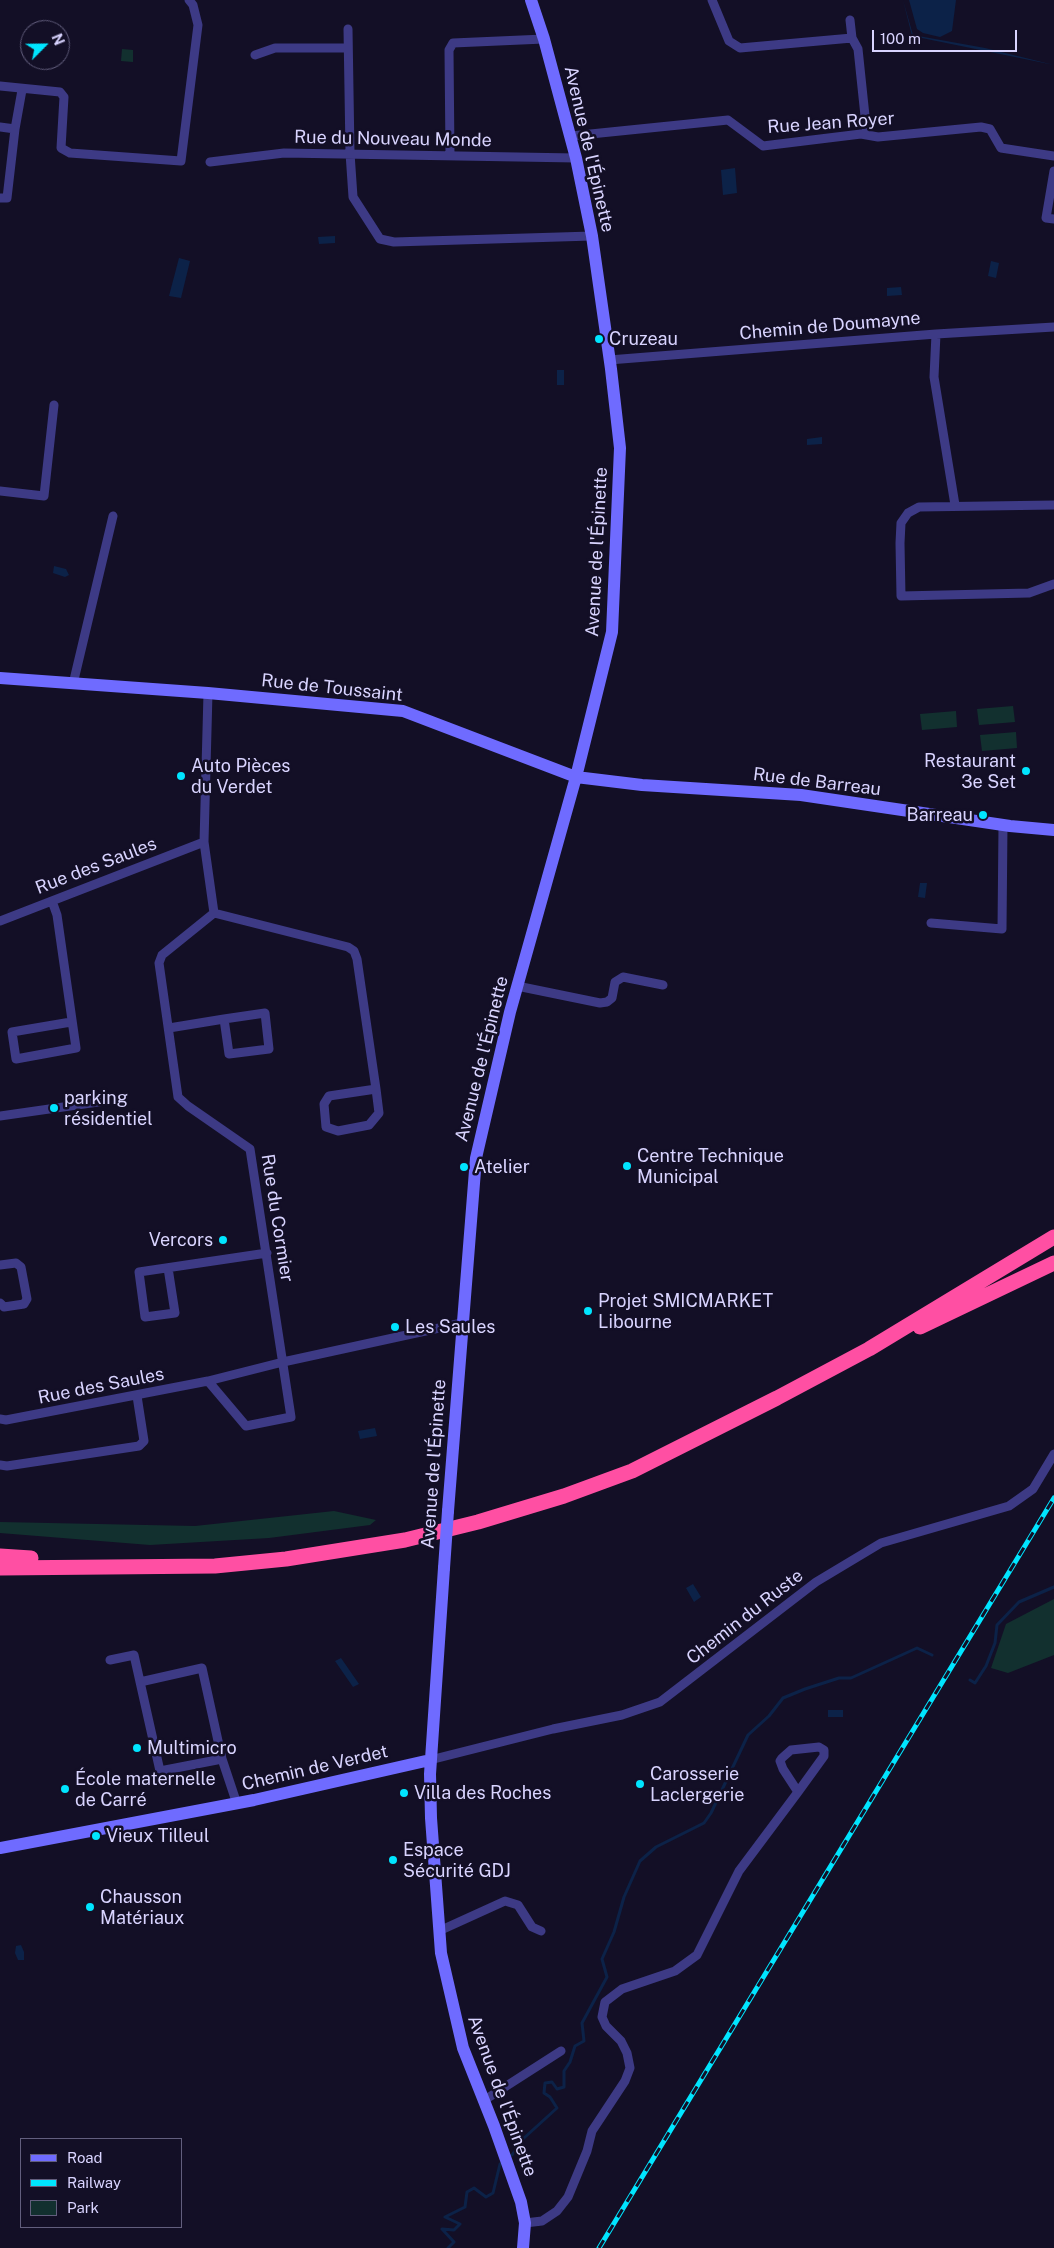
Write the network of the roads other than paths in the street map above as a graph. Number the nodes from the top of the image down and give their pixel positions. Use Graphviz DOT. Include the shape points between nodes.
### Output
graph roads {
  1 [pos="189,0"];
  2 [pos="531,0"];
  3 [pos="712,0"];
  4 [pos="850,20"];
  5 [pos="348,29"];
  6 [pos="852,38"];
  7 [pos="544,39"];
  8 [pos="348,48"];
  9 [pos="255,56"];
  10 [pos="0,86"];
  11 [pos="22,90"];
  12 [pos="0,126"];
  13 [pos="15,130"];
  14 [pos="868,135"];
  15 [pos="571,136"];
  16 [pos="350,153"];
  17 [pos="450,156"];
  18 [pos="1054,156"];
  19 [pos="576,158"];
  20 [pos="210,162"];
  21 [pos="1054,172"];
  22 [pos="0,198"];
  23 [pos="1054,219"];
  24 [pos="592,236"];
  25 [pos="1054,327"];
  26 [pos="936,334"];
  27 [pos="609,360"];
  28 [pos="54,405"];
  29 [pos="0,492"];
  30 [pos="955,505"];
  31 [pos="1054,505"];
  32 [pos="113,516"];
  33 [pos="1054,584"];
  34 [pos="0,678"];
  35 [pos="73,684"];
  36 [pos="208,693"];
  37 [pos="576,777"];
  38 [pos="1003,825"];
  39 [pos="1054,830"];
  40 [pos="204,842"];
  41 [pos="52,901"];
  42 [pos="214,913"];
  43 [pos="0,921"];
  44 [pos="931,923"];
  45 [pos="663,985"];
  46 [pos="517,986"];
  47 [pos="224,1020"];
  48 [pos="71,1022"];
  49 [pos="169,1028"];
  50 [pos="376,1089"];
  51 [pos="112,1100"];
  52 [pos="0,1116"];
  53 [pos="1054,1237"];
  54 [pos="266,1252"];
  55 [pos="1054,1263"];
  56 [pos="0,1265"];
  57 [pos="168,1268"];
  58 [pos="0,1302"];
  59 [pos="462,1323"];
  60 [pos="869,1349"];
  61 [pos="283,1362"];
  62 [pos="208,1381"];
  63 [pos="136,1396"];
  64 [pos="0,1419"];
  65 [pos="1054,1454"];
  66 [pos="0,1465"];
  67 [pos="0,1549"];
  68 [pos="0,1556"];
  69 [pos="39,1558"];
  70 [pos="152,1565"];
  71 [pos="0,1568"];
  72 [pos="110,1660"];
  73 [pos="140,1682"];
  74 [pos="222,1759"];
  75 [pos="430,1760"];
  76 [pos="798,1792"];
  77 [pos="237,1804"];
  78 [pos="0,1848"];
  79 [pos="440,1931"];
  80 [pos="541,1931"];
  81 [pos="561,2051"];
  82 [pos="483,2101"];
  83 [pos="525,2223"];
  84 [pos="523,2248"];
  1 -- 11 [label="street" via="198,25 181,161 70,153 61,148 64,97 60,92"];
  2 -- 7 [label="street, Avenue de l'Épinette"];
  3 -- 6 [label="street" via="729,41 740,48"];
  4 -- 6 [label="street"];
  5 -- 8 [label="street"];
  6 -- 14 [label="street" via="858,49"];
  7 -- 15 [label="street, Avenue de l'Épinette"];
  7 -- 17 [label="street" via="453,43 449,50"];
  8 -- 9 [label="street" via="275,48"];
  8 -- 16 [label="street"];
  10 -- 11 [label="street"];
  11 -- 13 [label="street"];
  12 -- 13 [label="street"];
  13 -- 22 [label="street" via="7,198"];
  14 -- 15 [label="street, Rue Jean Royer" via="763,146 728,120"];
  14 -- 18 [label="street, Rue Jean Royer" via="878,137 981,127 990,129 1001,148"];
  15 -- 19 [label="street, Avenue de l'Épinette"];
  16 -- 17 [label="street, Rue du Nouveau Monde"];
  16 -- 20 [label="street, Rue du Nouveau Monde" via="284,153"];
  16 -- 24 [label="street" via="354,197 380,239 394,242"];
  17 -- 19 [label="street, Rue du Nouveau Monde"];
  19 -- 24 [label="street, Avenue de l'Épinette"];
  21 -- 23 [label="street" via="1046,218"];
  24 -- 27 [label="street, Avenue de l'Épinette"];
  25 -- 26 [label="street, Chemin de Doumayne"];
  26 -- 27 [label="street, Chemin de Doumayne"];
  26 -- 30 [label="street" via="934,377"];
  27 -- 37 [label="street, Avenue de l'Épinette" via="620,448 612,632"];
  28 -- 29 [label="street" via="44,496"];
  30 -- 31 [label="street"];
  30 -- 33 [label="street" via="919,507 908,513 901,523 902,596 1029,593"];
  32 -- 35 [label="street"];
  34 -- 35 [label="street, Rue de Toussaint"];
  35 -- 36 [label="street, Rue de Toussaint"];
  36 -- 37 [label="street, Rue de Toussaint" via="403,711"];
  36 -- 40 [label="street"];
  37 -- 38 [label="street, Rue de Barreau" via="802,795"];
  37 -- 46 [label="street, Avenue de l'Épinette"];
  38 -- 39 [label="street, Rue de Barreau"];
  38 -- 44 [label="street" via="1002,929"];
  40 -- 41 [label="street, Rue des Saules"];
  40 -- 42 [label="street"];
  41 -- 43 [label="street, Rue des Saules"];
  41 -- 48 [label="street" via="57,915"];
  42 -- 49 [label="street, Rue du Cormier" via="162,954 159,963"];
  42 -- 50 [label="street" via="348,946 354,951"];
  45 -- 46 [label="street" via="623,977 615,982 612,998 600,1003"];
  46 -- 59 [label="street, Avenue de l'Épinette" via="476,1158"];
  47 -- 47 [label="street" via="229,1054 269,1049 264,1013"];
  47 -- 49 [label="street"];
  48 -- 48 [label="street" via="12,1032 16,1058 76,1048"];
  49 -- 54 [label="street, Rue du Cormier" via="178,1097 250,1149"];
  50 -- 50 [label="street" via="329,1096 324,1104 326,1127 338,1131 369,1125 379,1113"];
  51 -- 52 [label="street"];
  53 -- 60 [label="highway"];
  54 -- 57 [label="street"];
  54 -- 61 [label="street, Rue du Cormier"];
  55 -- 60 [label="highway"];
  56 -- 58 [label="street" via="16,1263 21,1267 27,1299 24,1304 4,1307"];
  57 -- 57 [label="street" via="139,1272 145,1318 175,1313"];
  59 -- 61 [label="street, Rue des Saules"];
  59 -- 75 [label="street, Avenue de l'Épinette, bridge"];
  60 -- 70 [label="highway" via="632,1471 478,1522 405,1540 286,1559 215,1566"];
  61 -- 62 [label="street, Rue des Saules"];
  61 -- 62 [label="street" via="291,1417 246,1426"];
  62 -- 63 [label="street, Rue des Saules"];
  63 -- 64 [label="street, Rue des Saules"];
  63 -- 66 [label="street" via="144,1441 140,1446"];
  65 -- 75 [label="street, Chemin du Ruste" via="1033,1489 1009,1506 881,1544 816,1582 660,1702 622,1715"];
  67 -- 69 [label="highway"];
  68 -- 69 [label="highway"];
  69 -- 70 [label="highway"];
  70 -- 71 [label="highway"];
  72 -- 73 [label="street" via="134,1655"];
  73 -- 74 [label="street" via="160,1772"];
  73 -- 74 [label="street" via="202,1668"];
  74 -- 77 [label="street"];
  75 -- 77 [label="street, Chemin de Verdet"];
  75 -- 79 [label="street, Avenue de l'Épinette" via="430,1818"];
  76 -- 76 [label="street" via="780,1762 791,1750 820,1747 824,1756"];
  76 -- 83 [label="street" via="739,1870 697,1955 675,1971 622,1989 605,2002 602,2017 628,2053 630,2068 592,2131 568,2197 542,2221"];
  77 -- 78 [label="street, Chemin de Verdet"];
  79 -- 80 [label="street" via="505,1902 518,1905 532,1927"];
  79 -- 82 [label="street, Avenue de l'Épinette" via="441,1953 455,2017"];
  81 -- 82 [label="street"];
  82 -- 83 [label="street, Avenue de l'Épinette" via="508,2162"];
  83 -- 84 [label="street, Avenue de l'Épinette"];
}
